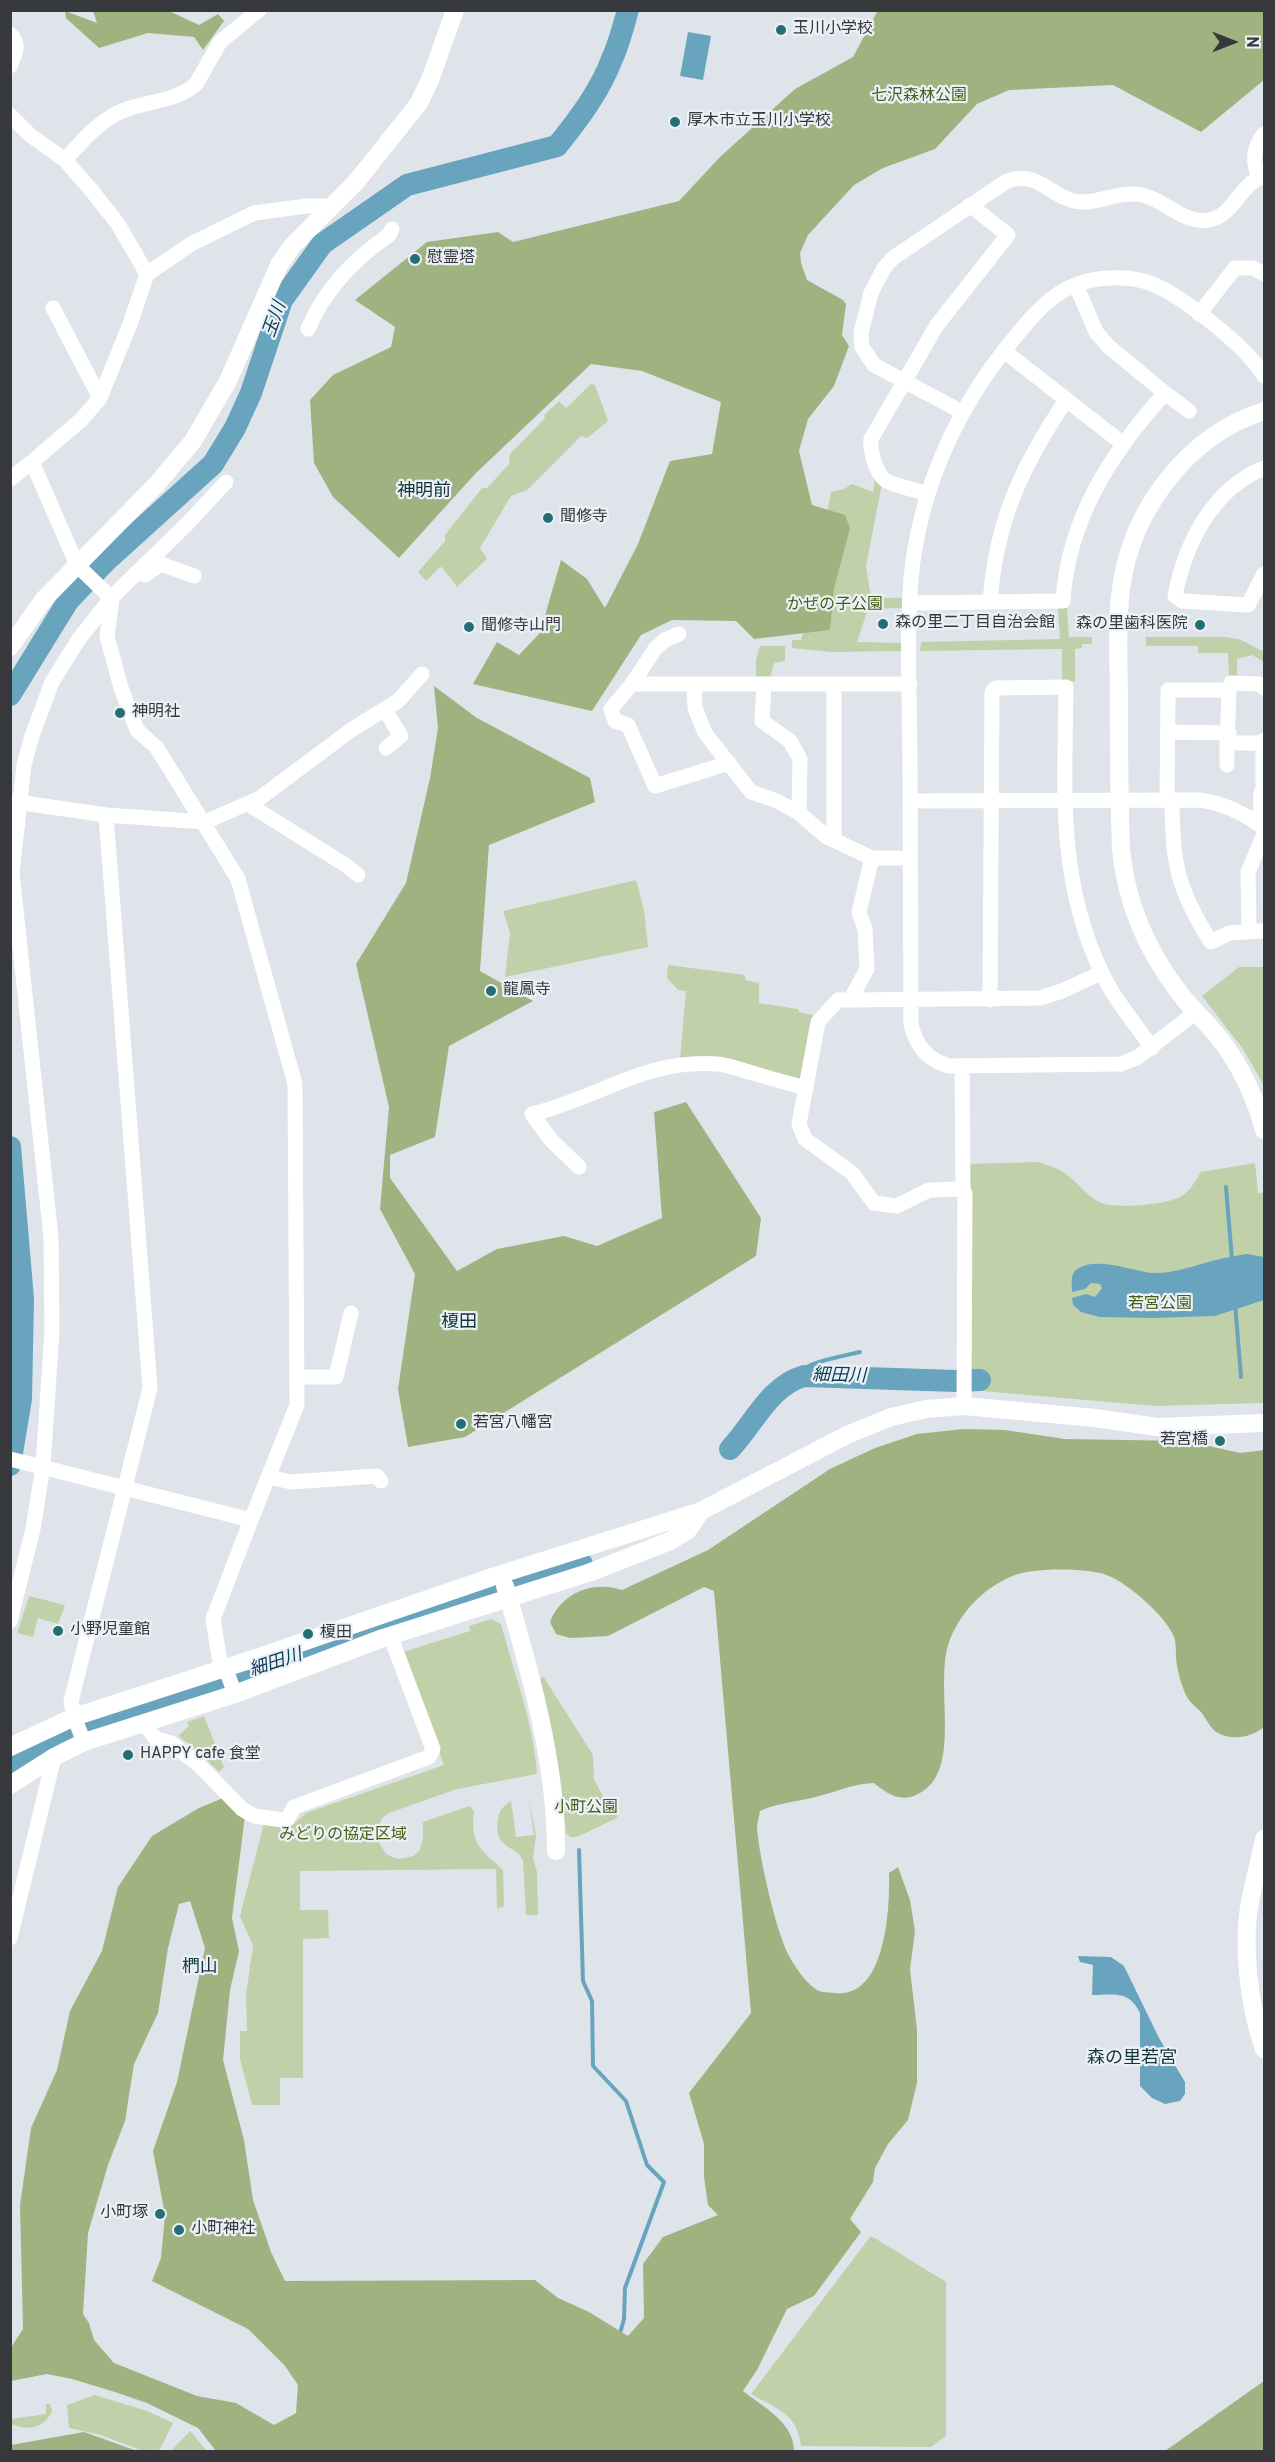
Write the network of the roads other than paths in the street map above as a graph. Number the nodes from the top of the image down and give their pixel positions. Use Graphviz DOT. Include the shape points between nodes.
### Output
graph roads {
  1 [pos="259,10"];
  2 [pos="455,10"];
  3 [pos="10,34"];
  4 [pos="10,66"];
  5 [pos="10,115"];
  6 [pos="1264,135"];
  7 [pos="65,160"];
  8 [pos="1262,177"];
  9 [pos="332,206"];
  10 [pos="970,206"];
  11 [pos="392,230"];
  12 [pos="1264,273"];
  13 [pos="147,274"];
  14 [pos="1076,285"];
  15 [pos="53,308"];
  16 [pos="1199,314"];
  17 [pos="308,329"];
  18 [pos="1004,351"];
  19 [pos="1264,376"];
  20 [pos="902,381"];
  21 [pos="1165,393"];
  22 [pos="100,398"];
  23 [pos="1066,400"];
  24 [pos="1189,411"];
  25 [pos="1264,411"];
  26 [pos="962,412"];
  27 [pos="1122,443"];
  28 [pos="32,462"];
  29 [pos="1264,468"];
  30 [pos="10,479"];
  31 [pos="226,482"];
  32 [pos="928,494"];
  33 [pos="80,568"];
  34 [pos="1264,574"];
  35 [pos="194,576"];
  36 [pos="110,597"];
  37 [pos="990,602"];
  38 [pos="910,603"];
  39 [pos="679,634"];
  40 [pos="10,647"];
  41 [pos="422,674"];
  42 [pos="632,684"];
  43 [pos="694,684"];
  44 [pos="764,684"];
  45 [pos="910,684"];
  46 [pos="834,685"];
  47 [pos="1264,688"];
  48 [pos="1229,690"];
  49 [pos="385,710"];
  50 [pos="1168,732"];
  51 [pos="1228,738"];
  52 [pos="1262,741"];
  53 [pos="386,748"];
  54 [pos="729,763"];
  55 [pos="1227,765"];
  56 [pos="1119,799"];
  57 [pos="1065,800"];
  58 [pos="1169,800"];
  59 [pos="14,801"];
  60 [pos="910,801"];
  61 [pos="990,801"];
  62 [pos="248,804"];
  63 [pos="799,813"];
  64 [pos="106,815"];
  65 [pos="205,822"];
  66 [pos="1263,829"];
  67 [pos="834,839"];
  68 [pos="872,858"];
  69 [pos="910,858"];
  70 [pos="358,876"];
  71 [pos="1249,932"];
  72 [pos="1264,932"];
  73 [pos="1101,973"];
  74 [pos="850,1000"];
  75 [pos="910,1000"];
  76 [pos="990,1000"];
  77 [pos="1196,1012"];
  78 [pos="1152,1048"];
  79 [pos="963,1066"];
  80 [pos="806,1088"];
  81 [pos="1264,1130"];
  82 [pos="579,1167"];
  83 [pos="963,1189"];
  84 [pos="351,1313"];
  85 [pos="297,1377"];
  86 [pos="964,1406"];
  87 [pos="1264,1423"];
  88 [pos="10,1459"];
  89 [pos="39,1465"];
  90 [pos="269,1477"];
  91 [pos="381,1481"];
  92 [pos="126,1486"];
  93 [pos="701,1511"];
  94 [pos="251,1520"];
  95 [pos="505,1586"];
  96 [pos="10,1621"];
  97 [pos="381,1629"];
  98 [pos="230,1680"];
  99 [pos="142,1722"];
  100 [pos="79,1730"];
  101 [pos="10,1747"];
  102 [pos="54,1757"];
  103 [pos="10,1785"];
  104 [pos="1264,1839"];
  105 [pos="556,1851"];
  106 [pos="10,1938"];
  107 [pos="1264,2049"];
  1 -- 7 [label="street" via="220,42 191,89 121,111 85,137"];
  2 -- 9 [label="street" via="419,104"];
  3 -- 4 [label="street" via="17,46"];
  5 -- 7 [label="street"];
  6 -- 8 [label="street" via="1254,153 1255,169"];
  7 -- 13 [label="street" via="118,224"];
  8 -- 10 [label="street" via="1247,185 1226,212 1210,220 1188,219 1164,203 1140,194 1076,201 1022,177 1007,181"];
  9 -- 13 [label="street" via="254,213 191,244"];
  9 -- 33 [label="street" via="279,265 228,381 193,441"];
  10 -- 20 [label="street" via="1008,235 937,326"];
  10 -- 20 [label="street" via="893,258 876,280 861,333 862,347 874,365"];
  11 -- 17 [label="street" via="327,293"];
  12 -- 16 [label="street" via="1253,268 1235,268"];
  13 -- 22 [label="street"];
  14 -- 16 [label="street" via="1129,278 1171,293"];
  14 -- 18 [label="street" via="1041,306"];
  14 -- 21 [label="street" via="1096,332"];
  15 -- 22 [label="street"];
  16 -- 19 [label="street" via="1251,357"];
  18 -- 23 [label="street"];
  18 -- 26 [label="street"];
  20 -- 26 [label="street"];
  20 -- 32 [label="street" via="870,439 870,447 886,480"];
  21 -- 24 [label="street"];
  21 -- 27 [label="street"];
  22 -- 28 [label="street"];
  23 -- 27 [label="street"];
  23 -- 37 [label="street" via="1038,442 1010,502 998,544"];
  25 -- 56 [label="street" via="1227,427 1193,453 1170,476 1144,513 1134,538 1123,573 1119,605"];
  26 -- 32 [label="street"];
  27 -- 37 [label="street" via="1089,498 1072,543 1063,601"];
  28 -- 30 [label="street"];
  28 -- 33 [label="street"];
  29 -- 34 [label="street" via="1237,483 1214,505 1192,540 1175,596 1182,602 1248,605"];
  31 -- 36 [label="street"];
  32 -- 38 [label="street" via="916,548"];
  33 -- 36 [label="street"];
  33 -- 40 [label="street" via="44,599"];
  35 -- 36 [label="street" via="157,565 119,600"];
  36 -- 59 [label="street" via="52,682"];
  36 -- 65 [label="street" via="109,647 137,730 157,748"];
  37 -- 38 [label="street"];
  38 -- 45 [label="street"];
  39 -- 42 [label="street" via="655,648"];
  41 -- 49 [label="street"];
  42 -- 43 [label="street"];
  42 -- 54 [label="street" via="611,709 615,721 628,725 655,786"];
  43 -- 44 [label="street"];
  43 -- 54 [label="street" via="695,708 705,733"];
  44 -- 46 [label="street"];
  44 -- 63 [label="street" via="762,721 790,741 800,759"];
  45 -- 46 [label="street"];
  45 -- 60 [label="street"];
  46 -- 67 [label="street"];
  47 -- 48 [label="street" via="1259,684 1231,683"];
  48 -- 50 [label="street" via="1168,689"];
  48 -- 51 [label="street"];
  49 -- 53 [label="street" via="404,734"];
  49 -- 62 [label="street"];
  50 -- 51 [label="street"];
  50 -- 58 [label="street"];
  51 -- 52 [label="street"];
  51 -- 55 [label="street"];
  52 -- 66 [label="street"];
  54 -- 63 [label="street" via="751,792"];
  56 -- 57 [label="street"];
  56 -- 58 [label="street"];
  56 -- 77 [label="street" via="1122,863 1133,911 1157,961"];
  57 -- 61 [label="street"];
  57 -- 61 [label="street" via="1066,687 996,688 992,692"];
  57 -- 73 [label="street" via="1068,864 1074,895"];
  58 -- 66 [label="street" via="1217,802"];
  58 -- 71 [label="street" via="1178,876 1191,911 1211,942 1229,933"];
  59 -- 64 [label="street"];
  59 -- 89 [label="street" via="12,873 51,1237 52,1331"];
  60 -- 61 [label="street"];
  60 -- 69 [label="street"];
  61 -- 76 [label="street"];
  62 -- 65 [label="street"];
  62 -- 70 [label="street"];
  63 -- 67 [label="street"];
  64 -- 65 [label="street"];
  64 -- 92 [label="street" via="150,1388"];
  65 -- 85 [label="street" via="241,888 295,1084"];
  66 -- 71 [label="street" via="1248,873"];
  67 -- 68 [label="street"];
  68 -- 69 [label="street"];
  68 -- 74 [label="street" via="859,912 865,929 867,969"];
  69 -- 75 [label="street"];
  71 -- 72 [label="street"];
  73 -- 76 [label="street" via="1040,998"];
  73 -- 78 [label="street"];
  74 -- 75 [label="street"];
  74 -- 80 [label="street" via="838,1000 818,1022"];
  75 -- 76 [label="street"];
  75 -- 79 [label="street" via="911,1024 920,1049 940,1063"];
  77 -- 78 [label="street"];
  77 -- 81 [label="street" via="1234,1059"];
  78 -- 79 [label="street" via="1121,1064"];
  79 -- 83 [label="street"];
  80 -- 82 [label="street" via="724,1065 681,1063 635,1075 532,1114 550,1140"];
  80 -- 83 [label="street" via="799,1124 805,1139 852,1173 874,1203 897,1206 929,1190"];
  83 -- 86 [label="street"];
  84 -- 85 [label="street" via="336,1377"];
  85 -- 90 [label="street" via="297,1406"];
  86 -- 87 [label="street" via="1157,1426"];
  86 -- 93 [label="street" via="891,1417"];
  88 -- 89 [label="street"];
  89 -- 92 [label="street"];
  89 -- 96 [label="street" via="33,1529"];
  90 -- 91 [label="street" via="291,1482 377,1476"];
  90 -- 94 [label="street"];
  92 -- 94 [label="street"];
  92 -- 100 [label="street" via="71,1701"];
  93 -- 95 [label="street"];
  93 -- 95 [label="street" via="688,1530 670,1541 591,1572"];
  94 -- 98 [label="street" via="213,1619 220,1663"];
  95 -- 97 [label="street"];
  95 -- 97 [label="street"];
  95 -- 105 [label="street" via="529,1670 552,1781"];
  97 -- 98 [label="street"];
  97 -- 98 [label="street"];
  97 -- 99 [label="street" via="432,1749 429,1757 294,1807 283,1820 255,1816 242,1809 199,1765 171,1743 156,1739"];
  98 -- 99 [label="street"];
  98 -- 100 [label="street"];
  99 -- 100 [label="street"];
  100 -- 101 [label="street"];
  100 -- 102 [label="street"];
  102 -- 103 [label="street"];
  102 -- 106 [label="street"];
  104 -- 107 [label="street" via="1249,1904 1247,1947"];
}
